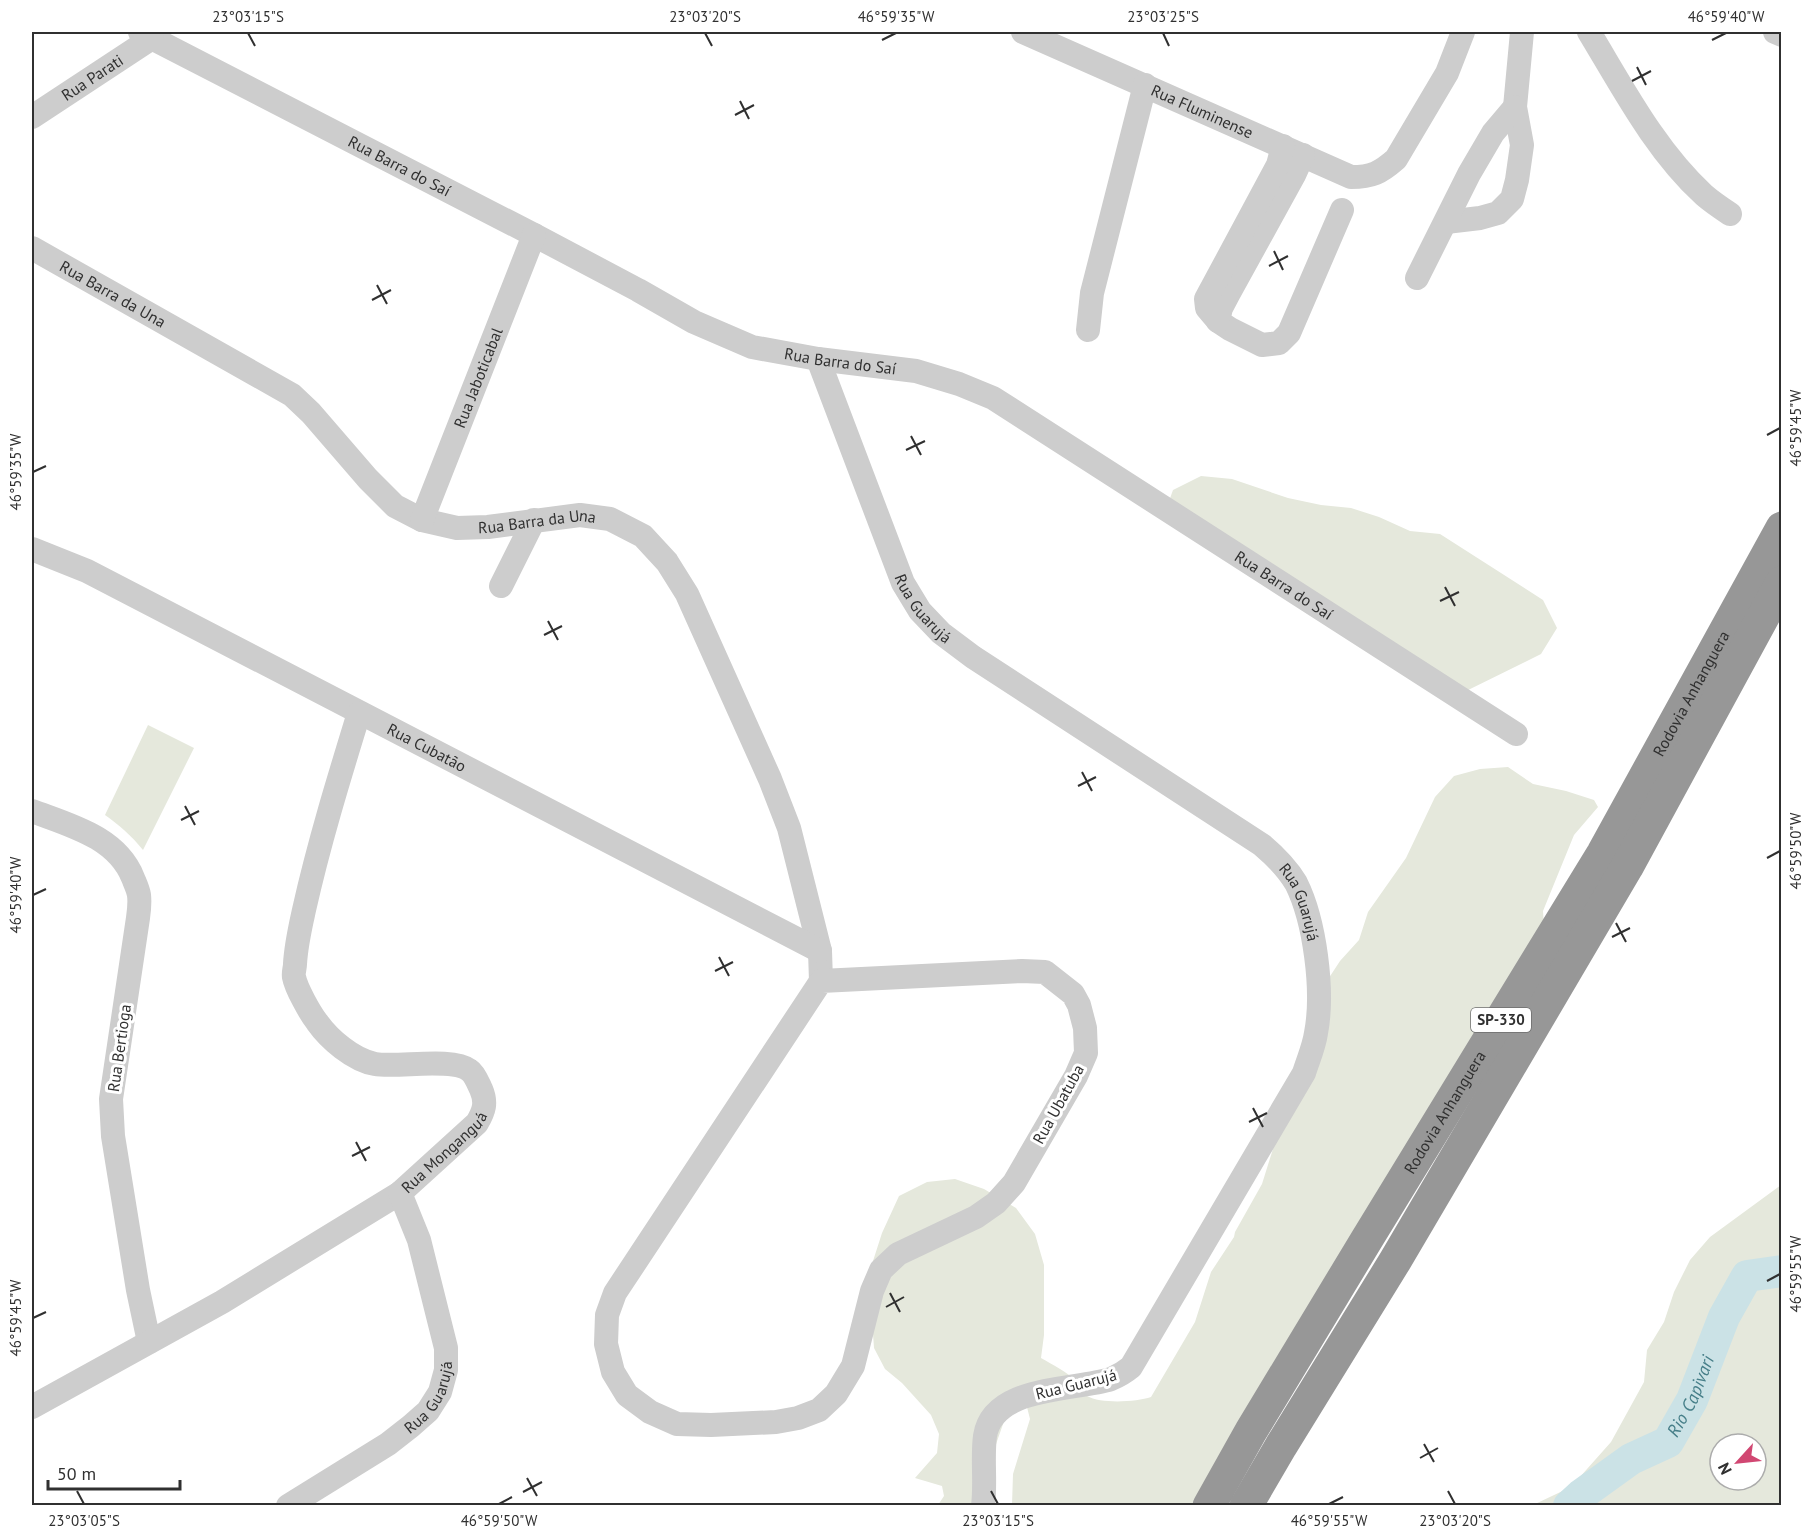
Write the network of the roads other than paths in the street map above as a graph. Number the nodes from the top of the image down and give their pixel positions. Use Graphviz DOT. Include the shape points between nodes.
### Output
graph roads {
  1 [pos="1023,32"];
  2 [pos="1464,32"];
  3 [pos="1522,32"];
  4 [pos="1589,32"];
  5 [pos="1775,32"];
  6 [pos="146,35"];
  7 [pos="1782,35"];
  8 [pos="1145,86"];
  9 [pos="1515,107"];
  10 [pos="32,117"];
  11 [pos="1293,151"];
  12 [pos="1342,210"];
  13 [pos="1730,214"];
  14 [pos="1446,222"];
  15 [pos="534,235"];
  16 [pos="32,248"];
  17 [pos="1416,278"];
  18 [pos="1088,330"];
  19 [pos="818,359"];
  20 [pos="422,520"];
  21 [pos="534,520"];
  22 [pos="1782,528"];
  23 [pos="32,549"];
  24 [pos="1782,582"];
  25 [pos="501,586"];
  26 [pos="358,713"];
  27 [pos="1516,734"];
  28 [pos="32,811"];
  29 [pos="820,951"];
  30 [pos="821,981"];
  31 [pos="400,1193"];
  32 [pos="149,1342"];
  33 [pos="32,1407"];
  34 [pos="288,1506"];
  35 [pos="983,1506"];
  36 [pos="1209,1506"];
  37 [pos="1246,1506"];
  1 -- 8 [label="street, Rua Fluminense"];
  2 -- 11 [label="street, Rua Fluminense" via="1447,73 1407,142 1384,169 1368,177 1351,177"];
  3 -- 9 [label="street"];
  4 -- 13 [label="street" via="1646,125 1676,165 1705,196"];
  5 -- 7 [label="street"];
  6 -- 10 [label="street, Rua Parati"];
  6 -- 15 [label="street, Rua Barra do Saí"];
  8 -- 11 [label="street, Rua Fluminense"];
  8 -- 18 [label="street" via="1092,293"];
  9 -- 14 [label="street" via="1492,133"];
  9 -- 14 [label="street" via="1522,145 1512,199 1498,213"];
  11 -- 12 [label="street" via="1278,165 1206,299 1207,308 1230,330 1262,345 1280,343 1289,333"];
  14 -- 17 [label="street"];
  15 -- 19 [label="street, Rua Barra do Saí" via="693,322 752,347"];
  15 -- 20 [label="street, Rua Jaboticabal"];
  16 -- 20 [label="street, Rua Barra da Una" via="292,395 394,506"];
  19 -- 27 [label="street, Rua Barra do Saí" via="916,371 993,398"];
  19 -- 35 [label="street, Rua Guarujá" via="903,583 920,611 973,657 1281,861 1307,910 1320,992 1316,1034 1304,1073 1131,1367 1111,1379 1040,1392 1003,1408 991,1421 986,1436"];
  20 -- 21 [label="street, Rua Barra da Una" via="457,528"];
  21 -- 25 [label="street"];
  21 -- 29 [label="street, Rua Barra da Una" via="580,514 610,519 643,536 667,562 687,594 770,778 789,828"];
  22 -- 36 [label="highway, Rodovia Anhanguera / SP-330" via="1603,853 1360,1249"];
  23 -- 26 [label="street, Rua Cubatão" via="87,571"];
  24 -- 37 [label="highway, Rodovia Anhanguera / SP-330" via="1628,867"];
  26 -- 29 [label="street, Rua Cubatão"];
  26 -- 31 [label="street, Rua Monganguá" via="316,857 297,941 294,977 317,1022 350,1053 375,1064 463,1067 474,1077 485,1107 477,1123"];
  28 -- 32 [label="street, Rua Bertioga" via="113,848 129,867 139,893 111,1099 113,1136"];
  29 -- 30 [label="street, Rua Barra da Una"];
  30 -- 30 [label="street, Rua Ubatuba" via="615,1293 607,1315 606,1344 613,1372 627,1395 650,1412 677,1424 776,1422 819,1410 836,1394 854,1366 881,1270 898,1254 976,1217 996,1203 1014,1183 1086,1053 1079,1005 1073,994 1045,972"];
  31 -- 32 [label="street, Rua Monganguá"];
  31 -- 34 [label="street, Rua Guarujá" via="420,1240 446,1348 440,1392 428,1412 388,1444"];
  32 -- 33 [label="street, Rua Monganguá"];
}
